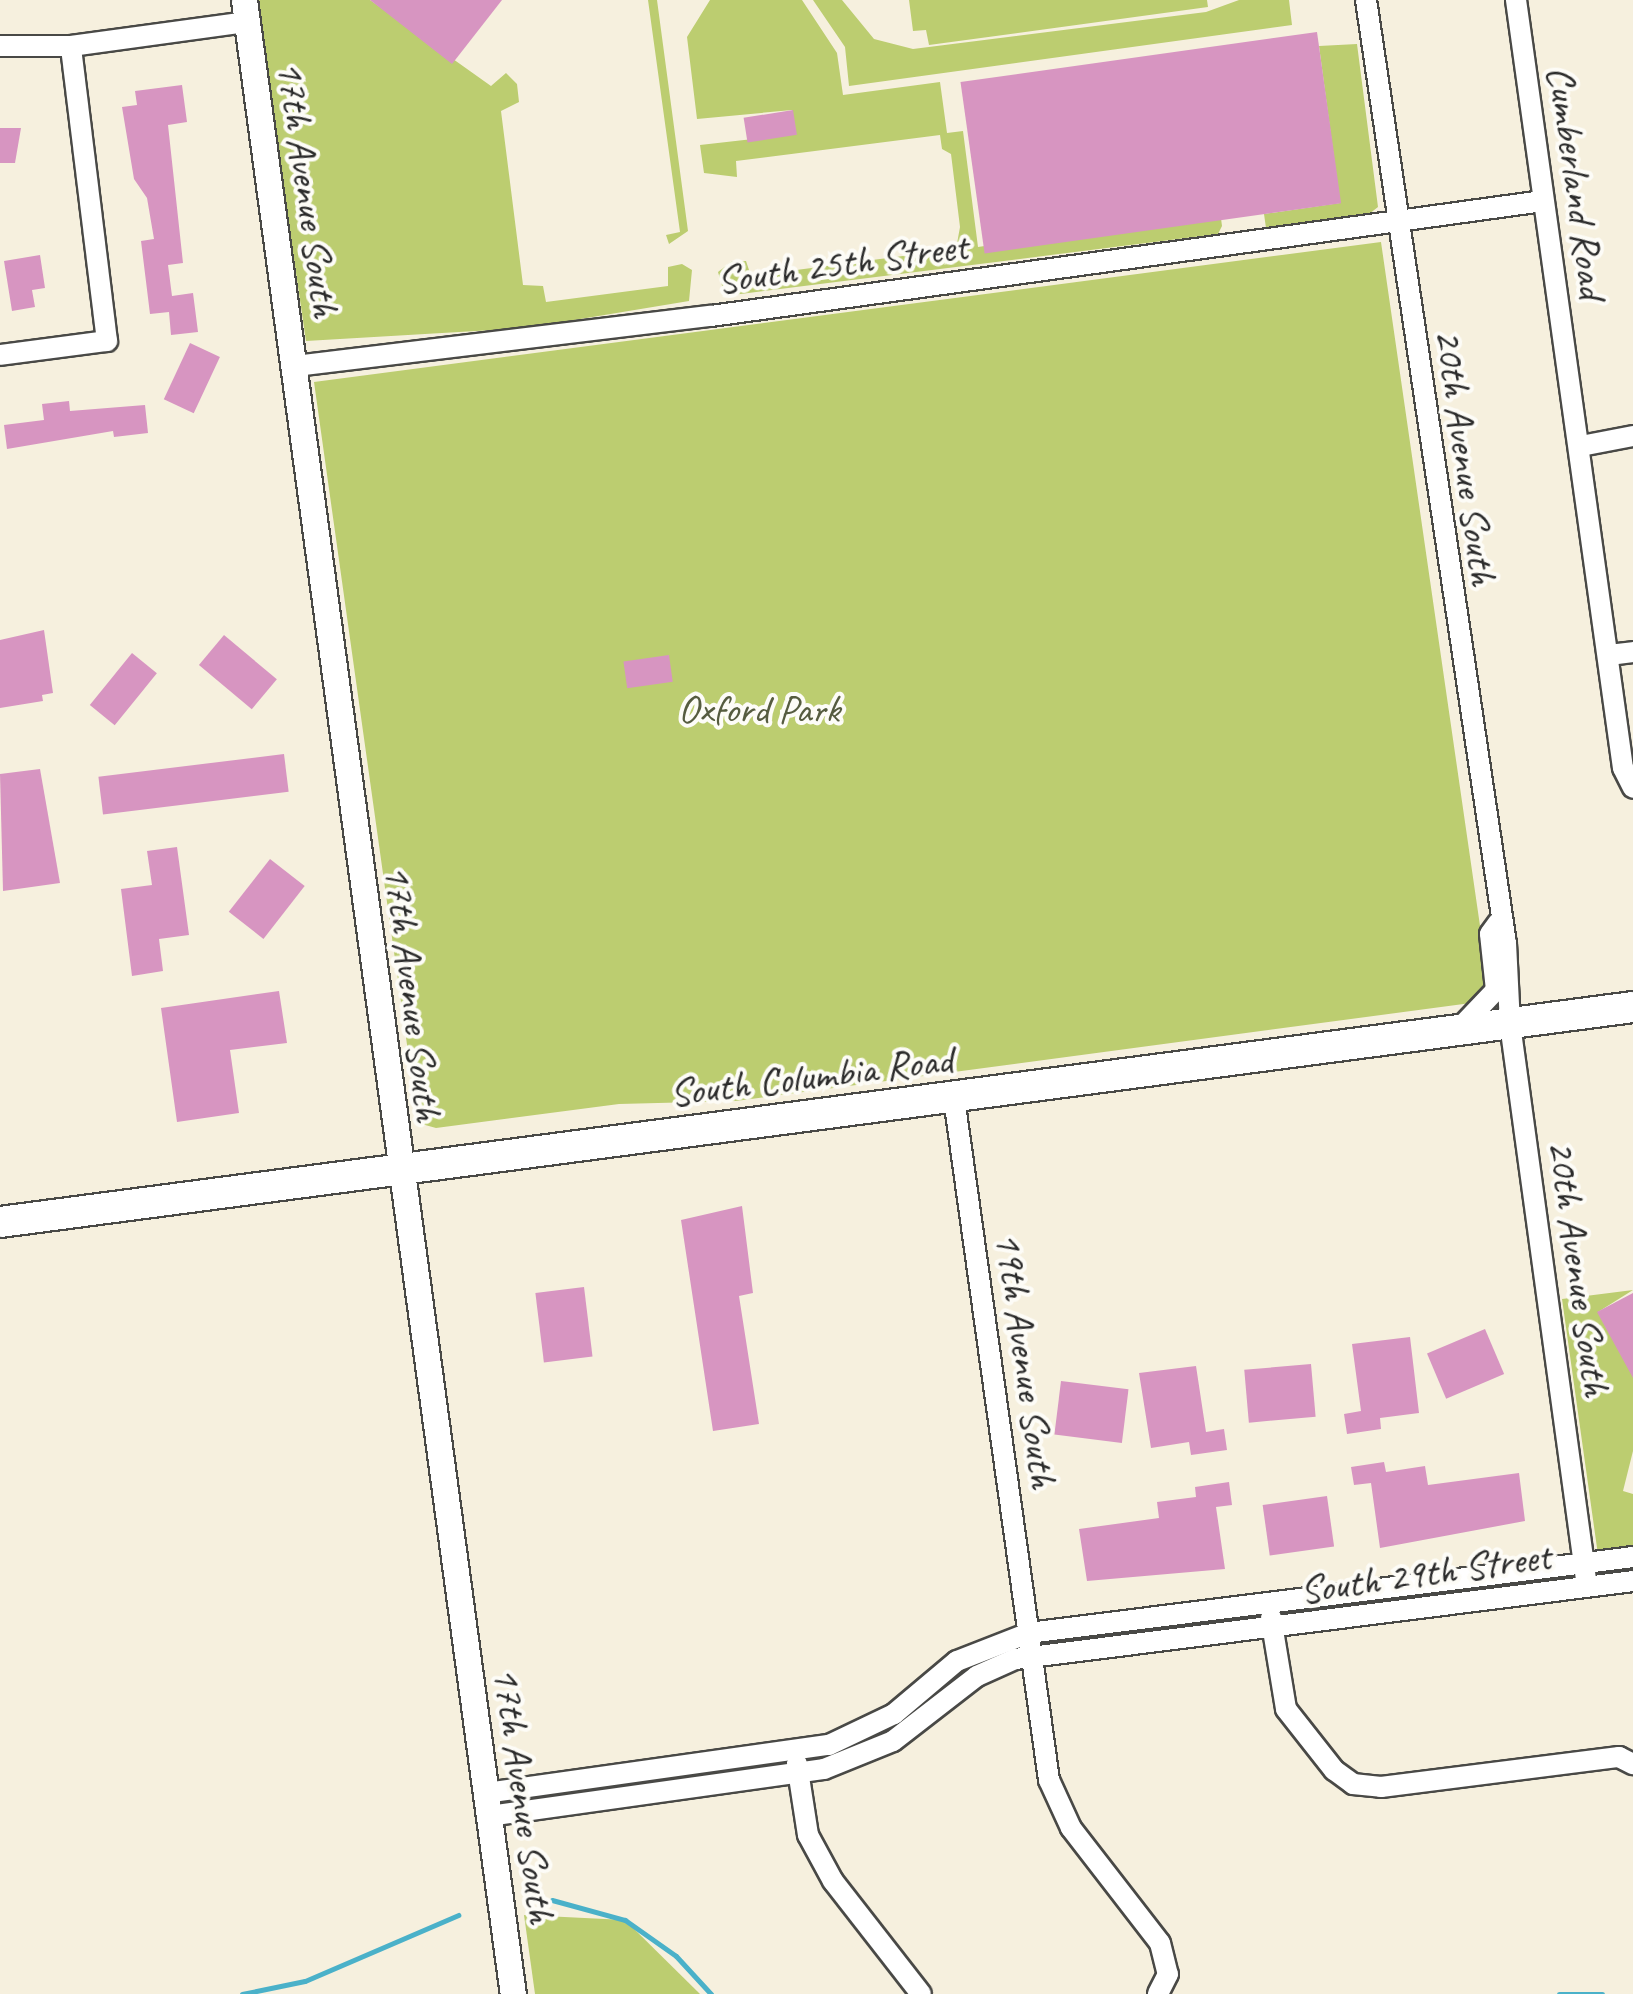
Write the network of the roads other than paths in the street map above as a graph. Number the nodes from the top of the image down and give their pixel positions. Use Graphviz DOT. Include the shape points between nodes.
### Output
graph roads {
  1 [pos="1366,0"];
  2 [pos="1516,0"];
  3 [pos="246,11"];
  4 [pos="0,46"];
  5 [pos="71,46"];
  6 [pos="1543,201"];
  7 [pos="1396,223"];
  8 [pos="0,355"];
  9 [pos="295,366"];
  10 [pos="1633,436"];
  11 [pos="1581,446"];
  12 [pos="1633,652"];
  13 [pos="1608,655"];
  14 [pos="1633,788"];
  15 [pos="1498,923"];
  16 [pos="1633,1008"];
  17 [pos="1510,1024"];
  18 [pos="1456,1031"];
  19 [pos="954,1098"];
  20 [pos="398,1170"];
  21 [pos="0,1222"];
  22 [pos="1633,1557"];
  23 [pos="1584,1564"];
  24 [pos="1633,1581"];
  25 [pos="1587,1587"];
  26 [pos="1270,1606"];
  27 [pos="1272,1629"];
  28 [pos="1028,1633"];
  29 [pos="1032,1657"];
  30 [pos="797,1763"];
  31 [pos="1633,1764"];
  32 [pos="488,1804"];
  33 [pos="513,1994"];
  34 [pos="921,1994"];
  35 [pos="1158,1994"];
  1 -- 7 [label="street, 20th Avenue South"];
  2 -- 6 [label="street, Cumberland Road"];
  3 -- 5 [label="street"];
  3 -- 9 [label="street, 17th Avenue South"];
  4 -- 5 [label="street"];
  5 -- 8 [label="street" via="107,341"];
  6 -- 7 [label="street, South 25th Street"];
  6 -- 11 [label="street, Cumberland Road"];
  7 -- 9 [label="street, South 25th Street"];
  7 -- 15 [label="street, 20th Avenue South"];
  9 -- 20 [label="street, 17th Avenue South"];
  10 -- 11 [label="street"];
  11 -- 13 [label="street, Cumberland Road"];
  12 -- 13 [label="street"];
  13 -- 14 [label="street, Cumberland Road" via="1622,768"];
  15 -- 17 [label="street, 20th Avenue South" via="1506,943"];
  15 -- 18 [label="street, 20th Avenue South" via="1490,934 1496,990"];
  16 -- 17 [label="main road, South Columbia Road"];
  17 -- 18 [label="main road, South Columbia Road"];
  17 -- 23 [label="street, 20th Avenue South"];
  18 -- 19 [label="main road, South Columbia Road"];
  19 -- 20 [label="main road, South Columbia Road"];
  19 -- 28 [label="street, 19th Avenue South"];
  20 -- 21 [label="main road, South Columbia Road"];
  20 -- 32 [label="street, 17th Avenue South"];
  22 -- 23 [label="street, South 29th Street"];
  23 -- 25 [label="street, South 29th Street"];
  23 -- 26 [label="street, South 29th Street"];
  24 -- 25 [label="street, South 29th Street"];
  25 -- 27 [label="street, South 29th Street"];
  26 -- 27 [label="street, South 29th Street"];
  26 -- 28 [label="street, South 29th Street"];
  27 -- 29 [label="street, South 29th Street"];
  27 -- 31 [label="street" via="1286,1708 1353,1784 1381,1787 1619,1757"];
  28 -- 29 [label="street"];
  28 -- 30 [label="street, South 29th Street" via="956,1661 862,1734"];
  29 -- 30 [label="street, South 29th Street" via="994,1665 870,1752"];
  29 -- 35 [label="street" via="1057,1808 1160,1943 1168,1974"];
  30 -- 32 [label="street, South 29th Street"];
  30 -- 34 [label="street" via="808,1835 824,1866"];
  32 -- 33 [label="street, 17th Avenue South"];
}
